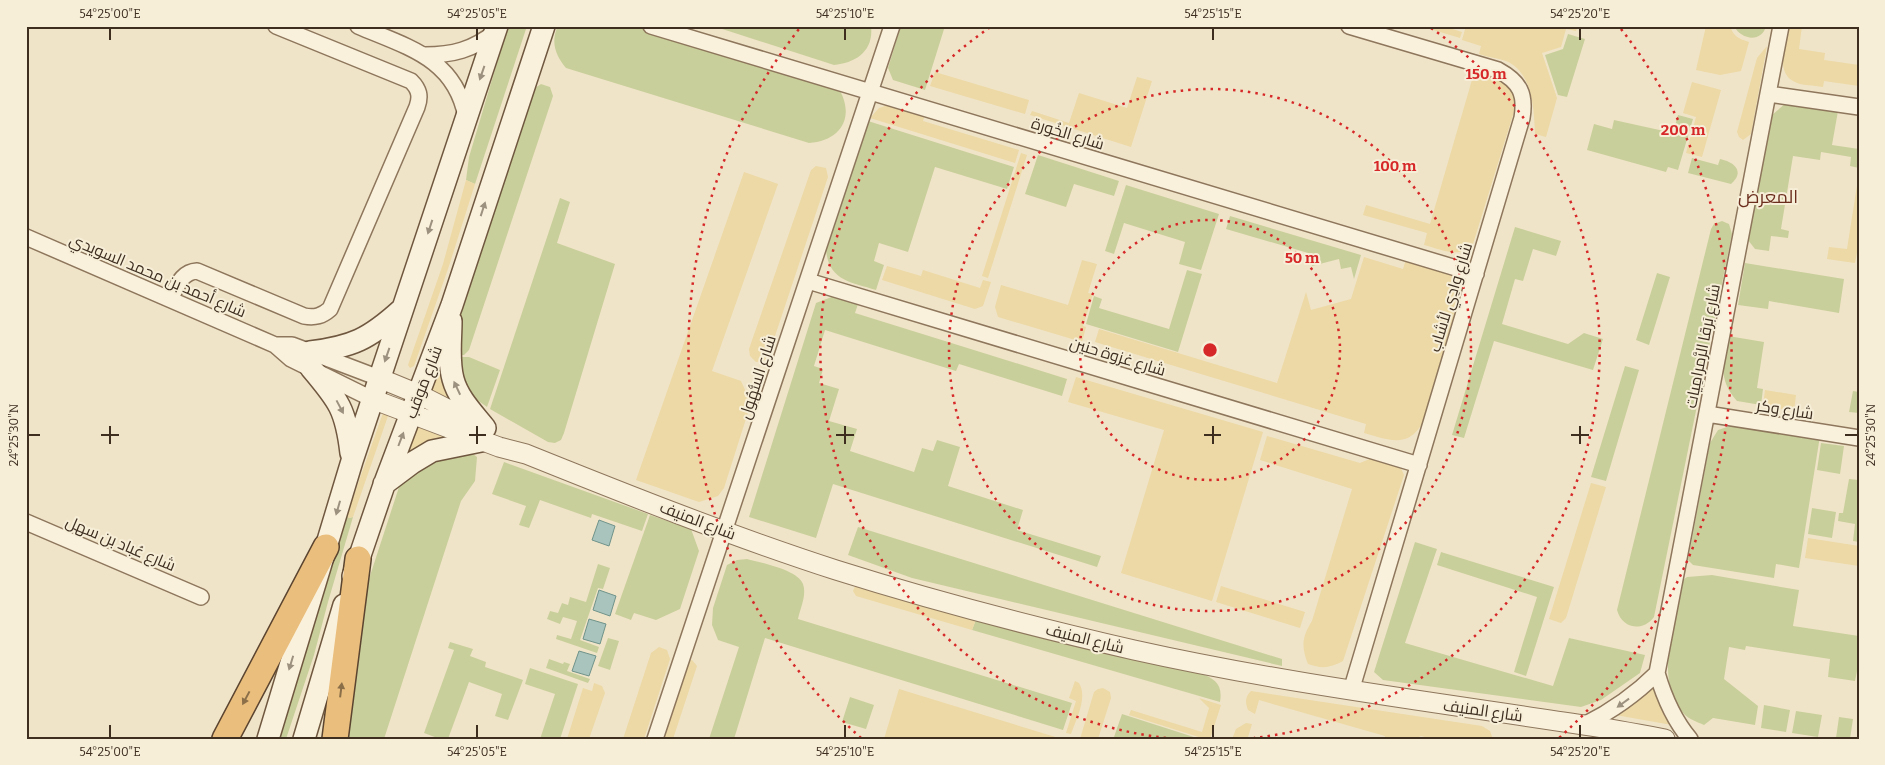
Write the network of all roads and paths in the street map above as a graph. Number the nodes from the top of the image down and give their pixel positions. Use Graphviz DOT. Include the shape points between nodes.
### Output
graph roads {
  1 [pos="358,26"];
  2 [pos="544,26"];
  3 [pos="651,26"];
  4 [pos="892,26"];
  5 [pos="1349,26"];
  6 [pos="1781,26"];
  7 [pos="285,28"];
  8 [pos="496,29"];
  9 [pos="425,55"];
  10 [pos="870,92"];
  11 [pos="1769,94"];
  12 [pos="1859,107"];
  13 [pos="466,117"];
  14 [pos="26,236"];
  15 [pos="1476,274"];
  16 [pos="808,281"];
  17 [pos="170,299"];
  18 [pos="452,305"];
  19 [pos="403,309"];
  20 [pos="310,360"];
  21 [pos="379,378"];
  22 [pos="372,399"];
  23 [pos="414,404"];
  24 [pos="1707,414"];
  25 [pos="483,434"];
  26 [pos="1859,438"];
  27 [pos="352,461"];
  28 [pos="1419,465"];
  29 [pos="384,485"];
  30 [pos="26,522"];
  31 [pos="725,531"];
  32 [pos="326,547"];
  33 [pos="358,559"];
  34 [pos="201,597"];
  35 [pos="1657,672"];
  36 [pos="1351,691"];
  37 [pos="1584,725"];
  38 [pos="225,739"];
  39 [pos="268,739"];
  40 [pos="304,739"];
  41 [pos="335,739"];
  42 [pos="654,739"];
  43 [pos="1665,739"];
  44 [pos="1690,739"];
  1 -- 9 [label="street"];
  18 -- 2 [label="main road, شارع مَوقب, one-way"];
  3 -- 10 [label="street, شارع الخُورة"];
  4 -- 10 [label="street, شارع السُّهُول"];
  5 -- 15 [label="street, شارع وادِي لأشاب" via="1498,70 1517,84 1524,105 1522,118"];
  6 -- 11 [label="street, شارع بَرقا الرَّمرامِيات"];
  7 -- 17 [label="street" via="411,81 419,92 417,107 330,309 318,317 304,316 197,271 183,276"];
  8 -- 9 [label="street" via="463,51"];
  8 -- 13 [label="main road, one-way"];
  9 -- 13 [label="street" via="453,81 464,104"];
  10 -- 15 [label="street, شارع الخُورة"];
  10 -- 16 [label="street, شارع السُّهُول"];
  11 -- 12 [label="street"];
  11 -- 24 [label="street, شارع بَرقا الرَّمرامِيات"];
  13 -- 19 [label="main road, one-way"];
  14 -- 17 [label="street, شارع أحمد بن محمد السويدي"];
  15 -- 28 [label="street, شارع وادِي لأشاب"];
  16 -- 28 [label="street, شارع غزوة حنين"];
  16 -- 31 [label="street, شارع السُّهُول"];
  17 -- 20 [label="street, شارع أحمد بن محمد السويدي" via="275,345 292,345"];
  18 -- 23 [label="main road, شارع مَوقب"];
  25 -- 18 [label="main road, one-way" via="453,380"];
  19 -- 20 [label="main road" via="360,341 330,349"];
  19 -- 21 [label="main road, one-way"];
  20 -- 21 [label="street, شارع أحمد بن محمد السويدي"];
  20 -- 22 [label="street, شارع أحمد بن محمد السويدي"];
  20 -- 27 [label="main road, one-way" via="341,408 348,429"];
  21 -- 22 [label="main road"];
  21 -- 23 [label="street, شارع المنيف"];
  22 -- 23 [label="street, شارع المنيف"];
  22 -- 27 [label="main road"];
  23 -- 25 [label="street, شارع المنيف"];
  29 -- 23 [label="main road, شارع مَوقب, one-way"];
  24 -- 26 [label="street, شارع وكر"];
  24 -- 35 [label="street, شارع بَرقا الرَّمرامِيات"];
  25 -- 29 [label="main road" via="432,451"];
  25 -- 31 [label="street, شارع المنيف" via="526,454"];
  27 -- 32 [label="main road, one-way"];
  28 -- 36 [label="street, شارع وادِي لأشاب"];
  29 -- 33 [label="main road, شارع مَوقب"];
  30 -- 34 [label="street, شارع عُباد بن سهل"];
  31 -- 36 [label="street, شارع المنيف" via="833,569 953,605 1172,658"];
  31 -- 42 [label="street, شارع السُّهُول"];
  32 -- 38 [label="highway, one-way"];
  32 -- 39 [label="main road, one-way"];
  33 -- 40 [label="main road, شارع مَوقب"];
  41 -- 33 [label="highway, one-way"];
  35 -- 37 [label="street, one-way" via="1623,703"];
  35 -- 44 [label="street, شارع بَرقا الرَّمرامِيات" via="1674,718"];
  36 -- 37 [label="street, شارع المنيف"];
  37 -- 43 [label="street, شارع المنيف"];
}
